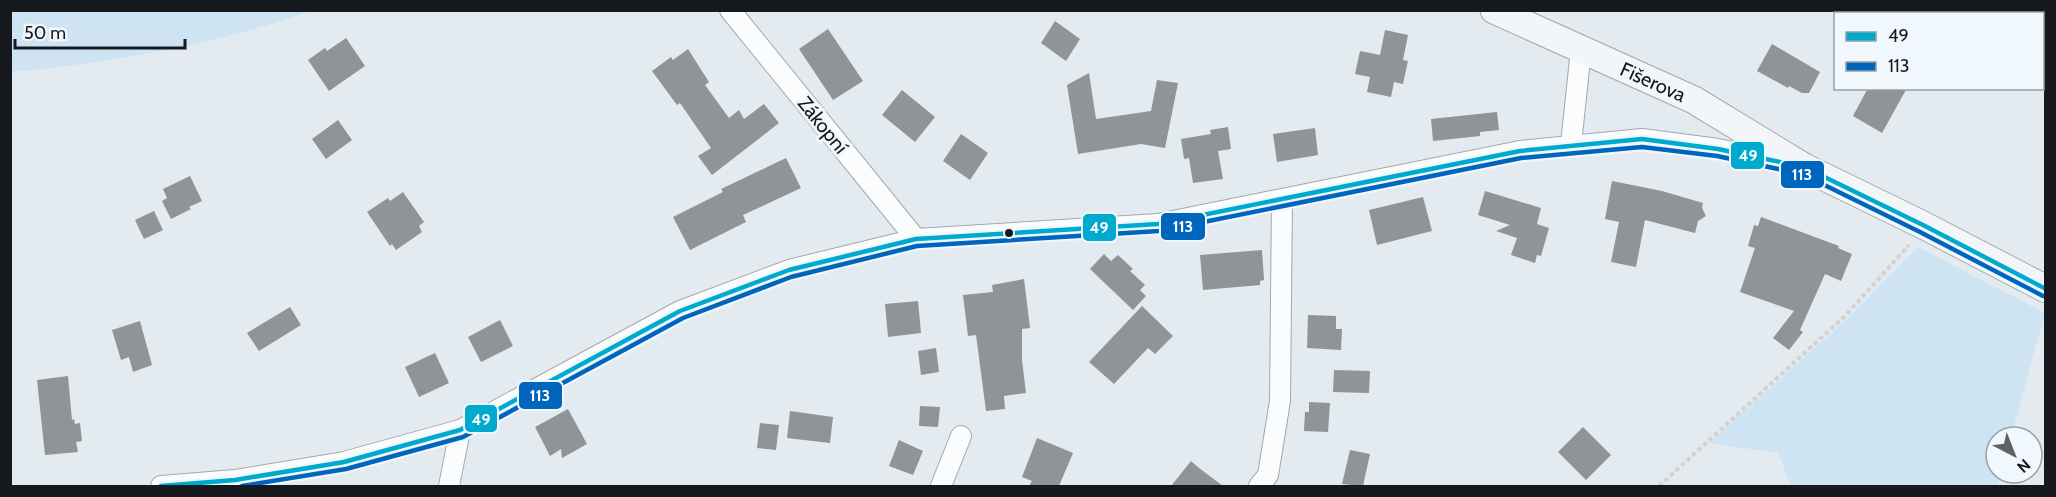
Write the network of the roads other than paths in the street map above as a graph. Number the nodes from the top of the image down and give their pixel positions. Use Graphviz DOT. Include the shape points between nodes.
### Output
graph roads {
  1 [pos="729,10"];
  2 [pos="1494,10"];
  3 [pos="1581,50"];
  4 [pos="1571,144"];
  5 [pos="1804,167"];
  6 [pos="1282,199"];
  7 [pos="916,238"];
  8 [pos="2046,290"];
  9 [pos="460,430"];
  10 [pos="961,436"];
  11 [pos="161,486"];
  12 [pos="448,486"];
  13 [pos="941,486"];
  14 [pos="1259,486"];
  1 -- 7 [label="street, Zákopní"];
  2 -- 3 [label="street, Fišerova"];
  3 -- 4 [label="street"];
  3 -- 5 [label="street, Fišerova" via="1694,100"];
  4 -- 5 [label="street" via="1642,139 1718,148"];
  4 -- 6 [label="street"];
  5 -- 8 [label="street, Fišerova"];
  6 -- 7 [label="street" via="1158,224"];
  6 -- 14 [label="street" via="1280,401 1268,475"];
  7 -- 9 [label="street" via="789,270 680,311"];
  9 -- 11 [label="street" via="344,462 235,480"];
  9 -- 12 [label="street"];
  10 -- 13 [label="street"];
}
